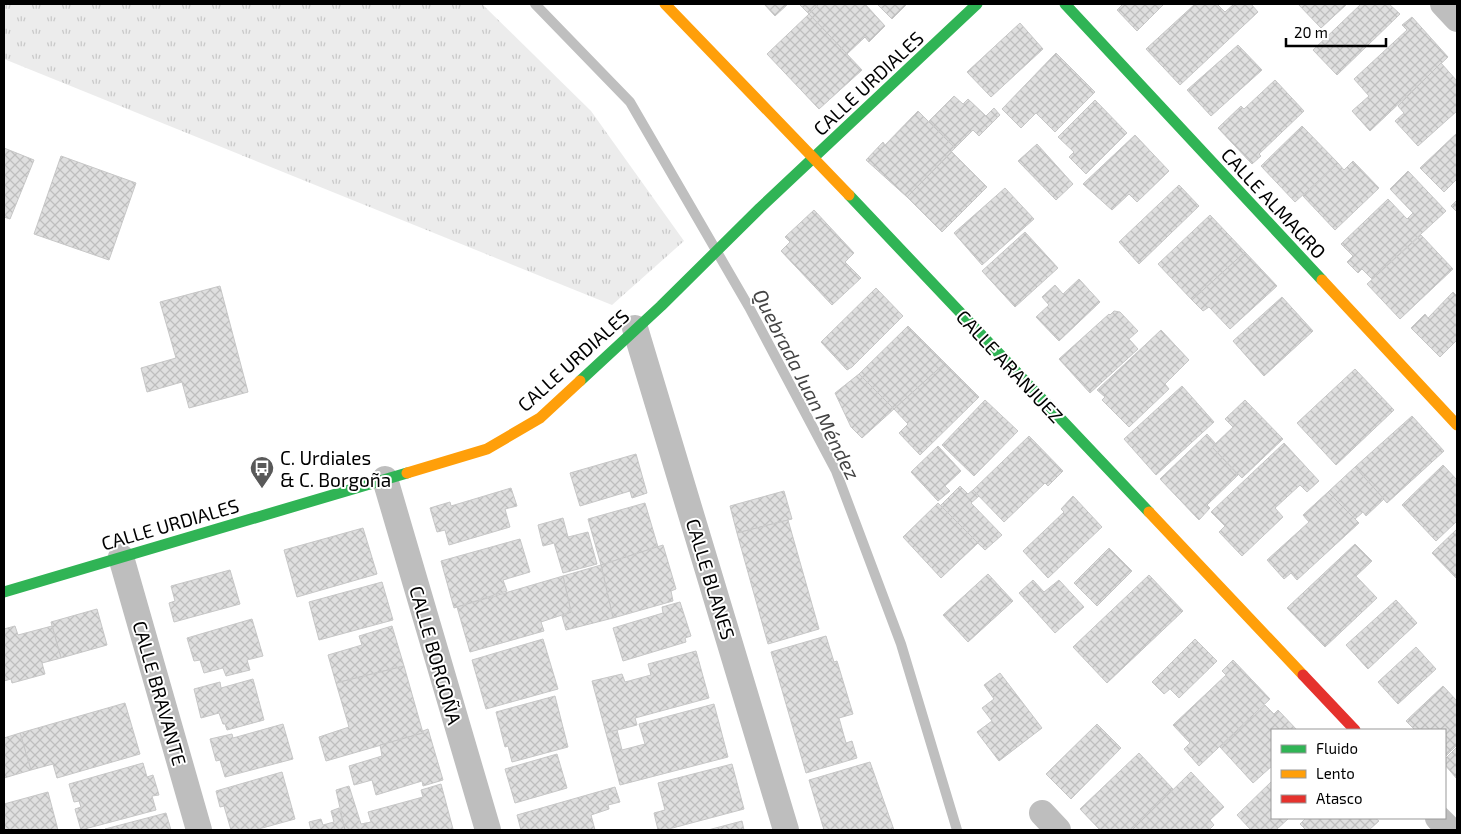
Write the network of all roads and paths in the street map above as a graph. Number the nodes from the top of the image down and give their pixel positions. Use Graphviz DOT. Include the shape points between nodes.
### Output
graph roads {
  1 [pos="977,4"];
  2 [pos="1065,4"];
  3 [pos="1443,4"];
  4 [pos="677,8"];
  5 [pos="1457,19"];
  6 [pos="814,158"];
  7 [pos="635,328"];
  8 [pos="1457,425"];
  9 [pos="385,479"];
  10 [pos="120,557"];
  11 [pos="4,592"];
  12 [pos="1354,729"];
  13 [pos="1439,819"];
  14 [pos="199,830"];
  15 [pos="488,830"];
  16 [pos="786,830"];
  17 [pos="1450,830"];
  1 -- 6 [label="street, CALLE URDIALES"];
  2 -- 8 [label="street, CALLE ALMAGRO"];
  3 -- 5 [label="street"];
  4 -- 6 [label="street, CALLE ARANJUEZ"];
  6 -- 7 [label="street, CALLE URDIALES"];
  6 -- 12 [label="street, CALLE ARANJUEZ"];
  7 -- 9 [label="street, CALLE URDIALES" via="540,418 487,449"];
  7 -- 16 [label="street, CALLE BLANES"];
  9 -- 10 [label="street, CALLE URDIALES"];
  9 -- 15 [label="street, CALLE BORGOÑA"];
  10 -- 11 [label="street, CALLE URDIALES"];
  10 -- 14 [label="street, CALLE BRAVANTE"];
  13 -- 17 [label="street"];
}
